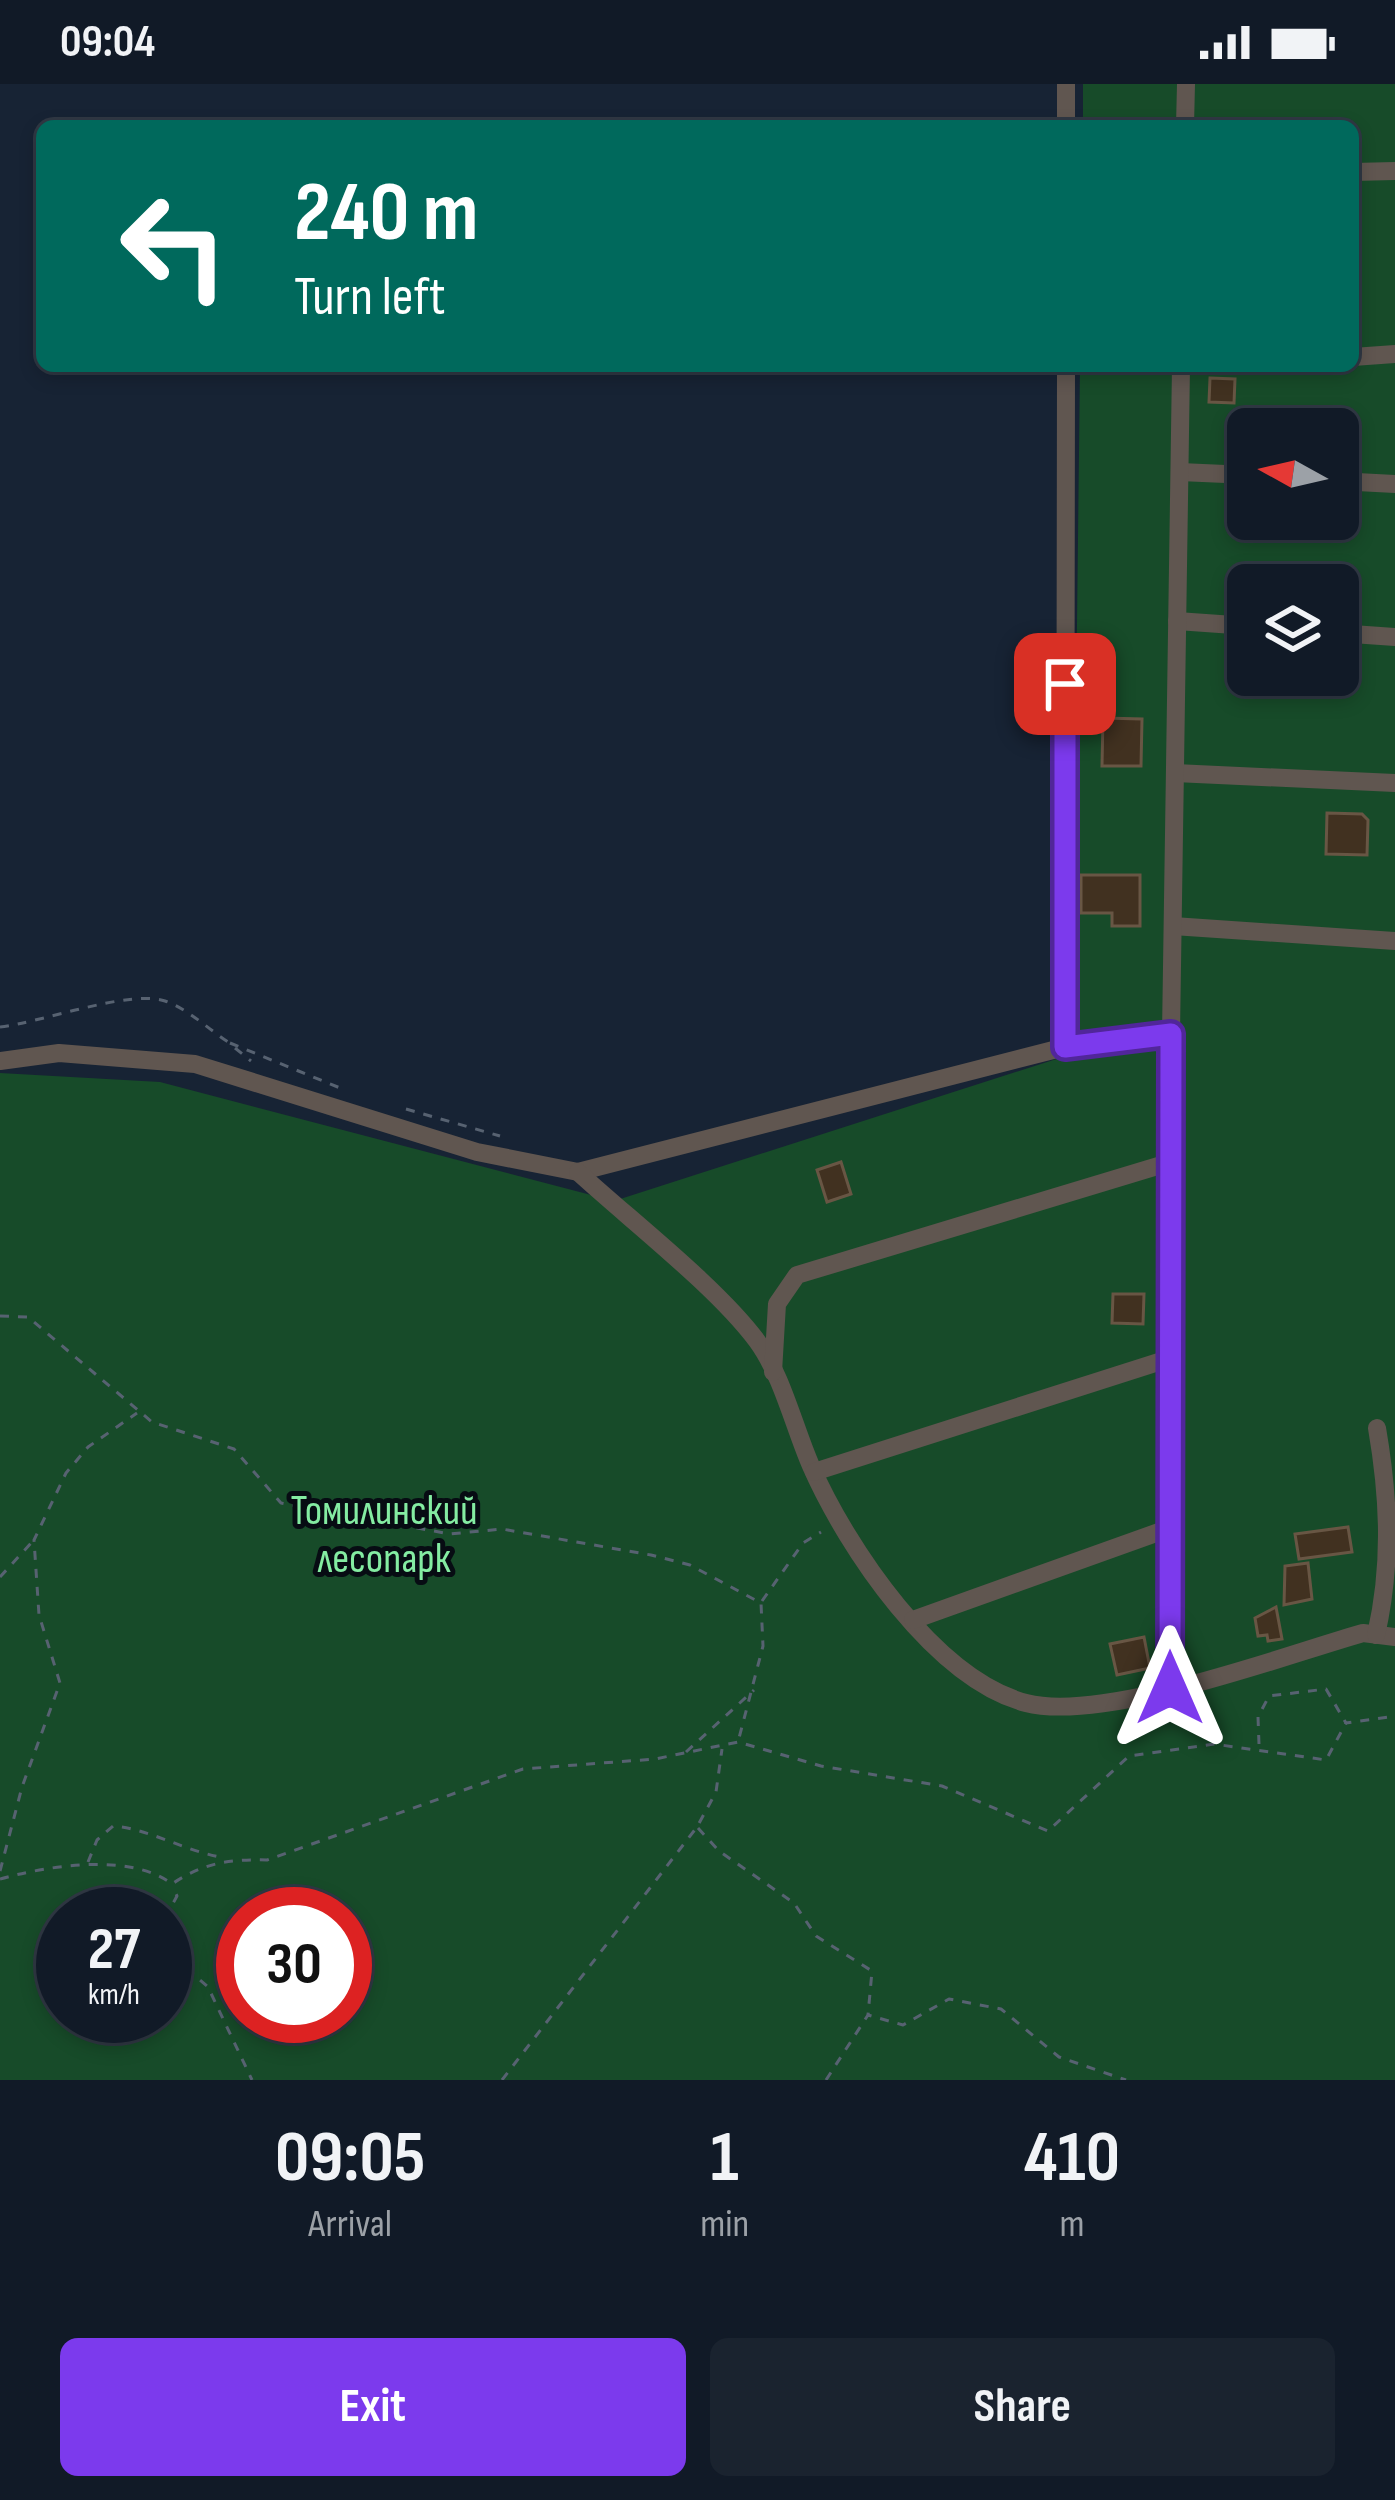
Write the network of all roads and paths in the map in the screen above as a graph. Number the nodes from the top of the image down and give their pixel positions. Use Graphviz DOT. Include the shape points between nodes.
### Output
graph roads {
  1 [pos="1066,84"];
  2 [pos="1186,84"];
  3 [pos="1066,120"];
  4 [pos="1185,120"];
  5 [pos="1395,171"];
  6 [pos="1359,172"];
  7 [pos="1395,354"];
  8 [pos="1359,357"];
  9 [pos="1066,372"];
  10 [pos="1181,372"];
  11 [pos="1180,472"];
  12 [pos="1227,475"];
  13 [pos="1359,482"];
  14 [pos="1395,484"];
  15 [pos="1178,620"];
  16 [pos="1227,624"];
  17 [pos="1359,634"];
  18 [pos="1395,637"];
  19 [pos="1175,773"];
  20 [pos="1395,783"];
  21 [pos="1173,926"];
  22 [pos="1395,940"];
  23 [pos="0,1027"];
  24 [pos="1171,1034"];
  25 [pos="230,1043"];
  26 [pos="1065,1047"];
  27 [pos="0,1061"];
  28 [pos="282,1089"];
  29 [pos="345,1090"];
  30 [pos="404,1108"];
  31 [pos="500,1136"];
  32 [pos="1171,1162"];
  33 [pos="578,1172"];
  34 [pos="0,1316"];
  35 [pos="1171,1358"];
  36 [pos="773,1377"];
  37 [pos="138,1412"];
  38 [pos="1377,1428"];
  39 [pos="814,1472"];
  40 [pos="838,1522"];
  41 [pos="1170,1528"];
  42 [pos="34,1540"];
  43 [pos="0,1577"];
  44 [pos="761,1603"];
  45 [pos="913,1620"];
  46 [pos="1385,1636"];
  47 [pos="1170,1688"];
  48 [pos="755,1689"];
  49 [pos="1395,1716"];
  50 [pos="1346,1723"];
  51 [pos="738,1742"];
  52 [pos="1259,1747"];
  53 [pos="722,1748"];
  54 [pos="684,1754"];
  55 [pos="697,1827"];
  56 [pos="230,1858"];
  57 [pos="87,1864"];
  58 [pos="0,1871"];
  59 [pos="0,1879"];
  60 [pos="172,1884"];
  61 [pos="173,1887"];
  62 [pos="192,1973"];
  63 [pos="868,2015"];
  64 [pos="252,2080"];
  65 [pos="502,2080"];
  66 [pos="826,2080"];
  67 [pos="1126,2080"];
  1 -- 3 [label="street"];
  2 -- 4 [label="street"];
  5 -- 6 [label="street"];
  7 -- 8 [label="street"];
  9 -- 26 [label="street"];
  10 -- 11 [label="street"];
  11 -- 12 [label="street"];
  11 -- 15 [label="street"];
  13 -- 14 [label="street"];
  15 -- 16 [label="street"];
  15 -- 19 [label="street"];
  17 -- 18 [label="street"];
  19 -- 20 [label="street"];
  19 -- 21 [label="street"];
  21 -- 22 [label="street"];
  21 -- 24 [label="street"];
  23 -- 25 [label="path" via="134,997 167,1002"];
  24 -- 26 [label="street"];
  24 -- 32 [label="street"];
  25 -- 28 [label="path"];
  25 -- 29 [label="path"];
  26 -- 33 [label="street"];
  27 -- 28 [label="street" via="136,1055"];
  28 -- 33 [label="street" via="413,1133"];
  30 -- 31 [label="path"];
  32 -- 35 [label="street"];
  32 -- 36 [label="street" via="797,1275 777,1304"];
  33 -- 36 [label="street" via="758,1342"];
  34 -- 37 [label="path" via="28,1317"];
  35 -- 39 [label="street"];
  35 -- 41 [label="street"];
  36 -- 39 [label="street"];
  37 -- 42 [label="path" via="77,1460"];
  37 -- 44 [label="path" via="234,1449 281,1503 450,1534 502,1529 651,1555 690,1565"];
  38 -- 46 [label="street" via="1388,1493"];
  39 -- 40 [label="street"];
  40 -- 44 [label="path" via="803,1543"];
  40 -- 45 [label="street"];
  41 -- 45 [label="street"];
  41 -- 47 [label="street"];
  42 -- 43 [label="path"];
  42 -- 58 [label="path" via="39,1616 60,1683"];
  44 -- 48 [label="path"];
  45 -- 47 [label="street" via="988,1688 1029,1704 1088,1704"];
  46 -- 47 [label="street" via="1363,1633"];
  48 -- 51 [label="path"];
  48 -- 54 [label="path"];
  49 -- 50 [label="path"];
  50 -- 52 [label="path" via="1326,1760"];
  50 -- 52 [label="path" via="1326,1690 1269,1696 1258,1718"];
  51 -- 52 [label="path" via="942,1786 1048,1831 1129,1756 1214,1744"];
  51 -- 53 [label="path"];
  53 -- 54 [label="path"];
  53 -- 55 [label="path" via="716,1792"];
  54 -- 56 [label="path" via="523,1769 287,1853"];
  55 -- 63 [label="path" via="794,1903 816,1936 872,1971"];
  55 -- 65 [label="path"];
  56 -- 57 [label="path" via="112,1826"];
  56 -- 60 [label="path"];
  57 -- 59 [label="path"];
  57 -- 60 [label="path" via="159,1874"];
  60 -- 61 [label="path"];
  62 -- 64 [label="path" via="208,1988"];
  63 -- 66 [label="path"];
  63 -- 67 [label="path" via="903,2025 950,1999 978,2000 1001,2009 1058,2057"];
}
